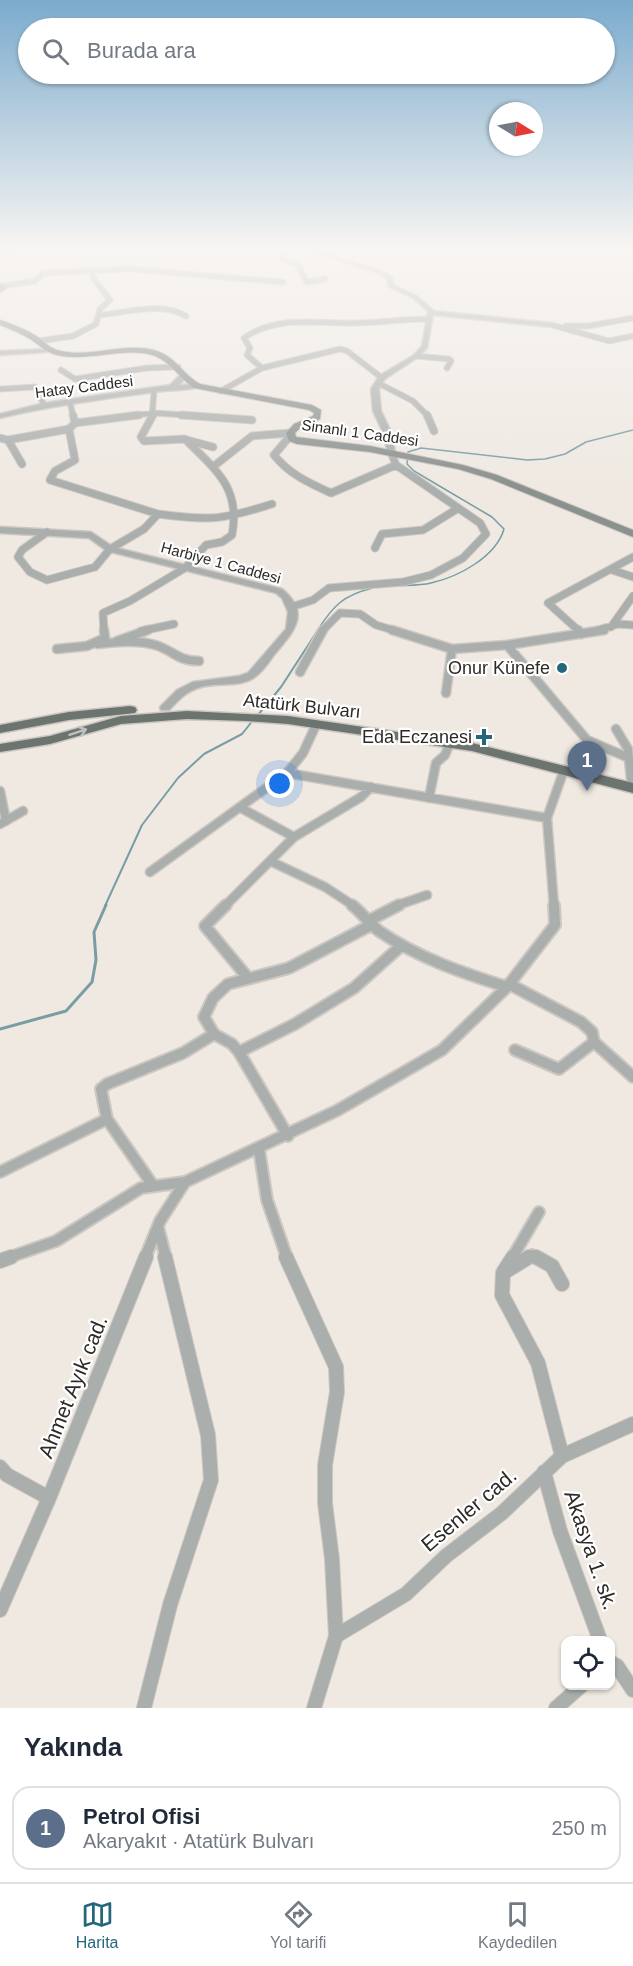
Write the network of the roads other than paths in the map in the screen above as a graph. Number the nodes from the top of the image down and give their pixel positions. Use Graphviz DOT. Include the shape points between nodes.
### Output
graph roads {
  1 [pos="8,328"];
  2 [pos="92,328"];
  3 [pos="267,328"];
  4 [pos="428,328"];
  5 [pos="562,328"];
  6 [pos="633,336"];
  7 [pos="38,341"];
  8 [pos="48,350"];
  9 [pos="0,353"];
  10 [pos="416,356"];
  11 [pos="178,367"];
  12 [pos="262,368"];
  13 [pos="447,368"];
  14 [pos="61,370"];
  15 [pos="184,376"];
  16 [pos="380,381"];
  17 [pos="197,386"];
  18 [pos="172,387"];
  19 [pos="0,389"];
  20 [pos="221,391"];
  21 [pos="154,392"];
  22 [pos="70,402"];
  23 [pos="44,405"];
  24 [pos="154,413"];
  25 [pos="0,416"];
  26 [pos="252,420"];
  27 [pos="75,423"];
  28 [pos="69,429"];
  29 [pos="434,431"];
  30 [pos="290,434"];
  31 [pos="0,438"];
  32 [pos="185,439"];
  33 [pos="8,440"];
  34 [pos="213,447"];
  35 [pos="394,453"];
  36 [pos="22,464"];
  37 [pos="396,465"];
  38 [pos="214,466"];
  39 [pos="272,504"];
  40 [pos="457,510"];
  41 [pos="158,514"];
  42 [pos="236,517"];
  43 [pos="0,530"];
  44 [pos="47,532"];
  45 [pos="633,534"];
  46 [pos="375,548"];
  47 [pos="110,549"];
  48 [pos="633,556"];
  49 [pos="184,568"];
  50 [pos="612,570"];
  51 [pos="633,576"];
  52 [pos="633,596"];
  53 [pos="291,607"];
  54 [pos="174,624"];
  55 [pos="633,625"];
  56 [pos="611,627"];
  57 [pos="582,634"];
  58 [pos="115,642"];
  59 [pos="97,644"];
  60 [pos="507,645"];
  61 [pos="57,649"];
  62 [pos="452,649"];
  63 [pos="198,661"];
  64 [pos="300,672"];
  65 [pos="446,693"];
  66 [pos="165,708"];
  67 [pos="248,714"];
  68 [pos="289,717"];
  69 [pos="48,719"];
  70 [pos="316,725"];
  71 [pos="16,726"];
  72 [pos="0,729"];
  73 [pos="616,729"];
  74 [pos="53,740"];
  75 [pos="450,743"];
  76 [pos="23,745"];
  77 [pos="0,748"];
  78 [pos="629,758"];
  79 [pos="571,769"];
  80 [pos="287,773"];
  81 [pos="632,782"];
  82 [pos="371,787"];
  83 [pos="0,791"];
  84 [pos="429,798"];
  85 [pos="241,808"];
  86 [pos="23,811"];
  87 [pos="547,818"];
  88 [pos="3,822"];
  89 [pos="294,837"];
  90 [pos="270,861"];
  91 [pos="150,872"];
  92 [pos="428,895"];
  93 [pos="370,923"];
  94 [pos="402,945"];
  95 [pos="248,978"];
  96 [pos="508,986"];
  97 [pos="214,1034"];
  98 [pos="594,1042"];
  99 [pos="515,1050"];
  100 [pos="239,1052"];
  101 [pos="633,1077"];
  102 [pos="107,1119"];
  103 [pos="288,1136"];
  104 [pos="259,1149"];
  105 [pos="0,1172"];
  106 [pos="185,1182"];
  107 [pos="152,1184"];
  108 [pos="539,1212"];
  109 [pos="158,1227"];
  110 [pos="0,1261"];
  111 [pos="503,1273"];
  112 [pos="562,1284"];
  113 [pos="633,1424"];
  114 [pos="562,1455"];
  115 [pos="0,1467"];
  116 [pos="544,1472"];
  117 [pos="49,1498"];
  118 [pos="0,1610"];
  119 [pos="336,1636"];
  120 [pos="598,1636"];
  121 [pos="615,1665"];
  122 [pos="576,1690"];
  123 [pos="633,1690"];
  124 [pos="144,1708"];
  125 [pos="314,1708"];
  126 [pos="556,1708"];
  1 -- 7 [label="main road"];
  2 -- 7 [label="street"];
  3 -- 12 [label="street" via="244,338 250,348 247,355"];
  4 -- 10 [label="street" via="425,347"];
  5 -- 6 [label="street" via="609,341"];
  7 -- 8 [label="main road"];
  8 -- 9 [label="street"];
  8 -- 11 [label="main road, Sinanlı 1 Caddesi" via="86,356 145,352 164,357"];
  10 -- 13 [label="street" via="449,359"];
  10 -- 16 [label="street"];
  11 -- 14 [label="street" via="75,380"];
  11 -- 15 [label="main road, Sinanlı 1 Caddesi"];
  12 -- 16 [label="street" via="344,350"];
  12 -- 20 [label="street"];
  15 -- 17 [label="main road, Sinanlı 1 Caddesi"];
  15 -- 18 [label="street, Hatay Caddesi"];
  16 -- 29 [label="street" via="422,410 432,421"];
  16 -- 35 [label="street" via="376,407"];
  17 -- 18 [label="street, Hatay Caddesi"];
  17 -- 20 [label="main road, Sinanlı 1 Caddesi"];
  18 -- 21 [label="street, Hatay Caddesi"];
  19 -- 23 [label="street" via="35,387"];
  20 -- 30 [label="main road, Sinanlı 1 Caddesi" via="300,404 318,412 316,418 297,426"];
  21 -- 22 [label="street, Hatay Caddesi"];
  21 -- 24 [label="street"];
  22 -- 23 [label="street, Hatay Caddesi"];
  22 -- 27 [label="street"];
  23 -- 25 [label="street, Hatay Caddesi"];
  24 -- 26 [label="street"];
  24 -- 27 [label="street"];
  24 -- 32 [label="street" via="141,438 144,441"];
  27 -- 28 [label="street"];
  28 -- 33 [label="street"];
  28 -- 41 [label="street" via="75,460 55,471 50,480"];
  30 -- 35 [label="main road, Sinanlı 1 Caddesi" via="307,444"];
  30 -- 37 [label="street" via="274,455 277,461 326,493"];
  30 -- 38 [label="street" via="252,436"];
  31 -- 33 [label="street"];
  32 -- 34 [label="street"];
  32 -- 38 [label="street"];
  33 -- 36 [label="street"];
  35 -- 37 [label="street"];
  35 -- 45 [label="main road, Sinanlı 1 Caddesi" via="495,477"];
  37 -- 40 [label="street"];
  38 -- 42 [label="street" via="228,483"];
  39 -- 42 [label="street"];
  40 -- 46 [label="street" via="423,530 382,534"];
  40 -- 53 [label="street" via="480,523 486,534 451,566 403,582 330,588 313,600"];
  41 -- 42 [label="street" via="205,520"];
  41 -- 47 [label="street" via="144,529"];
  42 -- 49 [label="street" via="232,535 206,545"];
  43 -- 44 [label="street, Harbiye 1 Caddesi"];
  44 -- 47 [label="street, Harbiye 1 Caddesi" via="91,535"];
  44 -- 47 [label="street" via="18,557 30,572 47,580 95,567"];
  47 -- 49 [label="street, Harbiye 1 Caddesi"];
  48 -- 50 [label="street"];
  49 -- 53 [label="street, Harbiye 1 Caddesi" via="279,591"];
  49 -- 59 [label="street" via="103,613 105,638"];
  50 -- 51 [label="street"];
  50 -- 57 [label="street" via="548,603"];
  52 -- 56 [label="street"];
  53 -- 66 [label="street, Harbiye 1 Caddesi" via="291,628 252,675 197,684 181,692"];
  54 -- 58 [label="street" via="134,633"];
  55 -- 56 [label="street"];
  56 -- 57 [label="street"];
  57 -- 60 [label="street"];
  58 -- 59 [label="street"];
  58 -- 63 [label="street" via="158,646 179,661"];
  59 -- 61 [label="street"];
  60 -- 62 [label="street"];
  60 -- 78 [label="street" via="587,740"];
  62 -- 64 [label="street" via="376,624 360,614 340,613 303,661"];
  62 -- 65 [label="street"];
  66 -- 67 [label="highway, Atatürk Bulvarı"];
  66 -- 69 [label="highway, Atatürk Bulvarı"];
  67 -- 68 [label="highway, Atatürk Bulvarı"];
  74 -- 67 [label="highway, Atatürk Bulvarı, one-way" via="121,720"];
  68 -- 70 [label="highway, Atatürk Bulvarı"];
  68 -- 79 [label="highway, Atatürk Bulvarı" via="479,740"];
  69 -- 71 [label="highway, Atatürk Bulvarı"];
  69 -- 74 [label="highway"];
  70 -- 75 [label="highway, Atatürk Bulvarı"];
  70 -- 80 [label="street" via="303,753"];
  71 -- 72 [label="highway, Atatürk Bulvarı"];
  71 -- 76 [label="highway"];
  73 -- 78 [label="street" via="626,742"];
  74 -- 76 [label="highway, Atatürk Bulvarı"];
  75 -- 79 [label="highway, Atatürk Bulvarı"];
  75 -- 84 [label="street" via="436,763"];
  76 -- 77 [label="highway, Atatürk Bulvarı"];
  78 -- 81 [label="street"];
  79 -- 81 [label="highway, Atatürk Bulvarı"];
  79 -- 87 [label="street" via="553,795"];
  80 -- 82 [label="street"];
  80 -- 85 [label="street"];
  82 -- 84 [label="street"];
  82 -- 89 [label="street"];
  83 -- 88 [label="street"];
  84 -- 87 [label="street"];
  85 -- 89 [label="street"];
  85 -- 91 [label="street"];
  86 -- 88 [label="street"];
  87 -- 96 [label="street" via="555,925"];
  89 -- 90 [label="street"];
  90 -- 93 [label="street" via="339,896"];
  90 -- 95 [label="street" via="204,927"];
  92 -- 93 [label="street" via="391,908"];
  93 -- 94 [label="street"];
  93 -- 95 [label="street" via="298,965"];
  94 -- 96 [label="street" via="453,970"];
  94 -- 100 [label="street" via="354,988"];
  95 -- 97 [label="street" via="216,992 208,1004 204,1017"];
  96 -- 98 [label="street" via="580,1022 592,1032"];
  96 -- 103 [label="street" via="442,1050"];
  97 -- 100 [label="street"];
  97 -- 102 [label="street" via="183,1053 107,1084 101,1089 101,1098"];
  98 -- 99 [label="street" via="559,1069"];
  98 -- 101 [label="street"];
  100 -- 103 [label="street"];
  102 -- 105 [label="street"];
  102 -- 107 [label="street"];
  103 -- 104 [label="street"];
  104 -- 106 [label="street"];
  104 -- 119 [label="street" via="267,1200 280,1243 336,1367 337,1392 325,1465 325,1503"];
  106 -- 107 [label="street" via="170,1186"];
  106 -- 109 [label="street, Ahmet Ayık cad."];
  107 -- 110 [label="street" via="56,1242"];
  108 -- 111 [label="street"];
  109 -- 117 [label="street, Ahmet Ayık cad."];
  109 -- 124 [label="street" via="208,1435 211,1480 170,1605"];
  111 -- 112 [label="street" via="532,1255 552,1266"];
  111 -- 114 [label="street" via="502,1295 538,1363"];
  113 -- 114 [label="street, Esenler cad."];
  114 -- 116 [label="street, Esenler cad."];
  115 -- 117 [label="street" via="7,1475"];
  116 -- 119 [label="street, Esenler cad." via="509,1507 446,1556 406,1594"];
  116 -- 120 [label="street, Akasya 1. sk." via="560,1531"];
  117 -- 118 [label="street, Ahmet Ayık cad."];
  119 -- 125 [label="street"];
  121 -- 123 [label="street"];
  122 -- 126 [label="street"];
}
